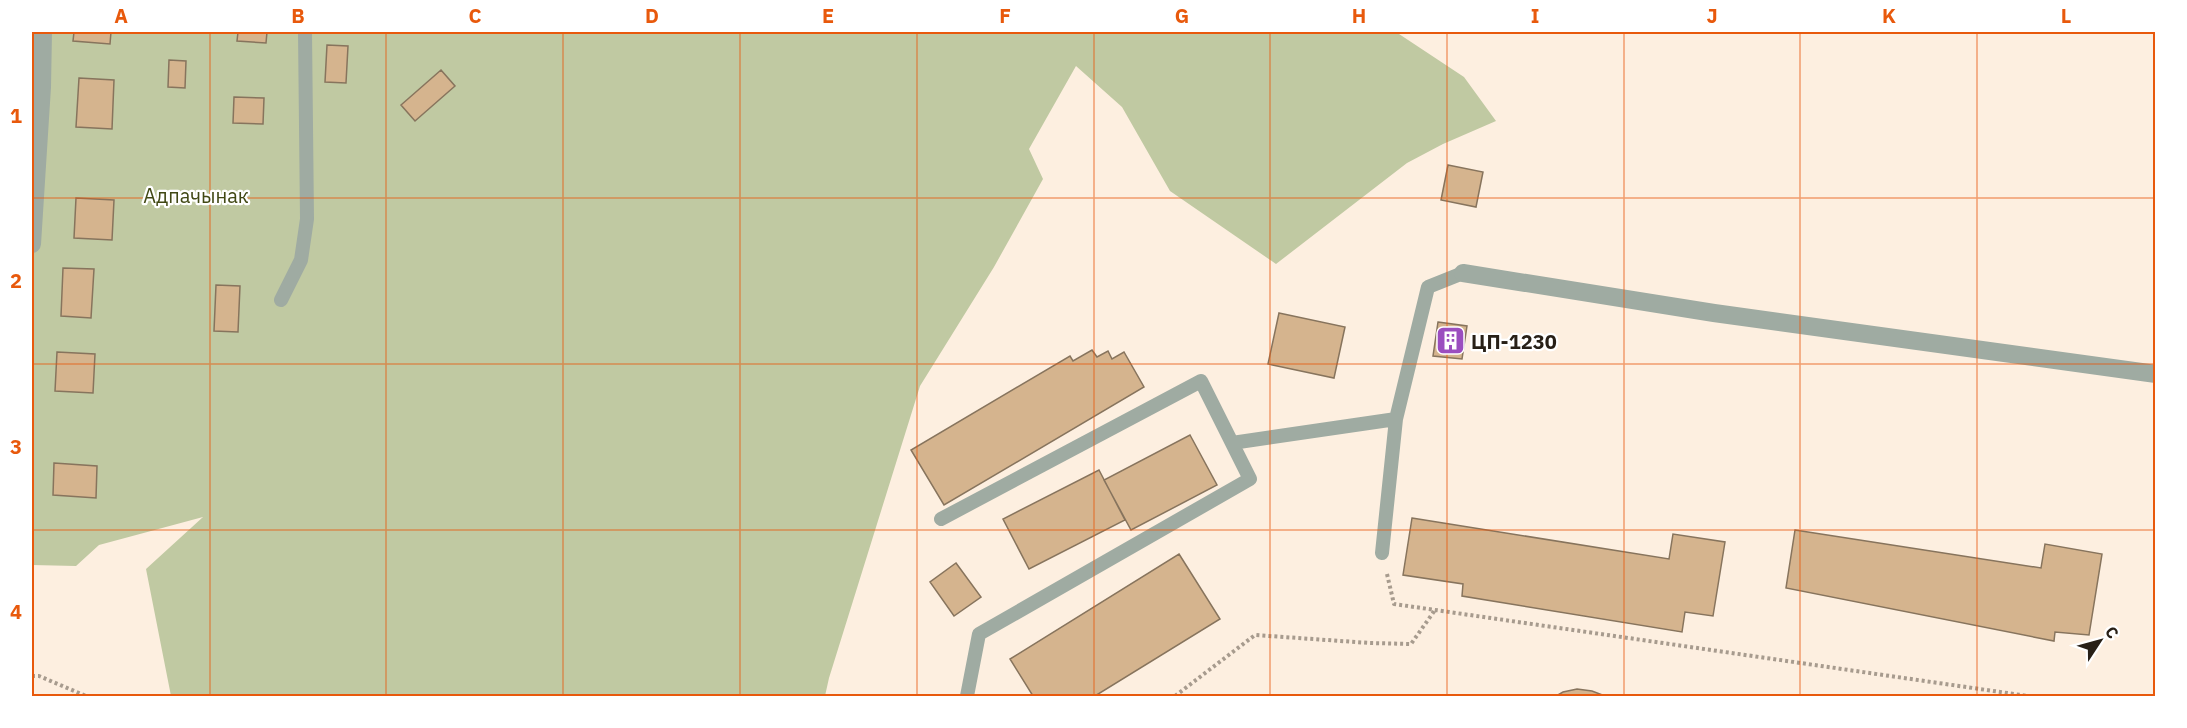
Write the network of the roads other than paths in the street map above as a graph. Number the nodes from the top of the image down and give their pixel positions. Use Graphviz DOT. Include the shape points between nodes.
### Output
graph roads {
  1 [pos="43,32"];
  2 [pos="304,32"];
  3 [pos="32,244"];
  4 [pos="1463,273"];
  5 [pos="281,300"];
  6 [pos="2156,374"];
  7 [pos="1396,419"];
  8 [pos="1232,444"];
  9 [pos="941,519"];
  10 [pos="1382,553"];
  11 [pos="967,696"];
  1 -- 3 [label="street"];
  2 -- 5 [label="lane" via="307,219 301,260"];
  4 -- 6 [label="street" via="1714,314"];
  4 -- 7 [label="lane" via="1428,287"];
  7 -- 8 [label="lane"];
  7 -- 10 [label="lane"];
  8 -- 9 [label="lane" via="1201,381"];
  8 -- 11 [label="lane" via="1250,479 979,634"];
}
